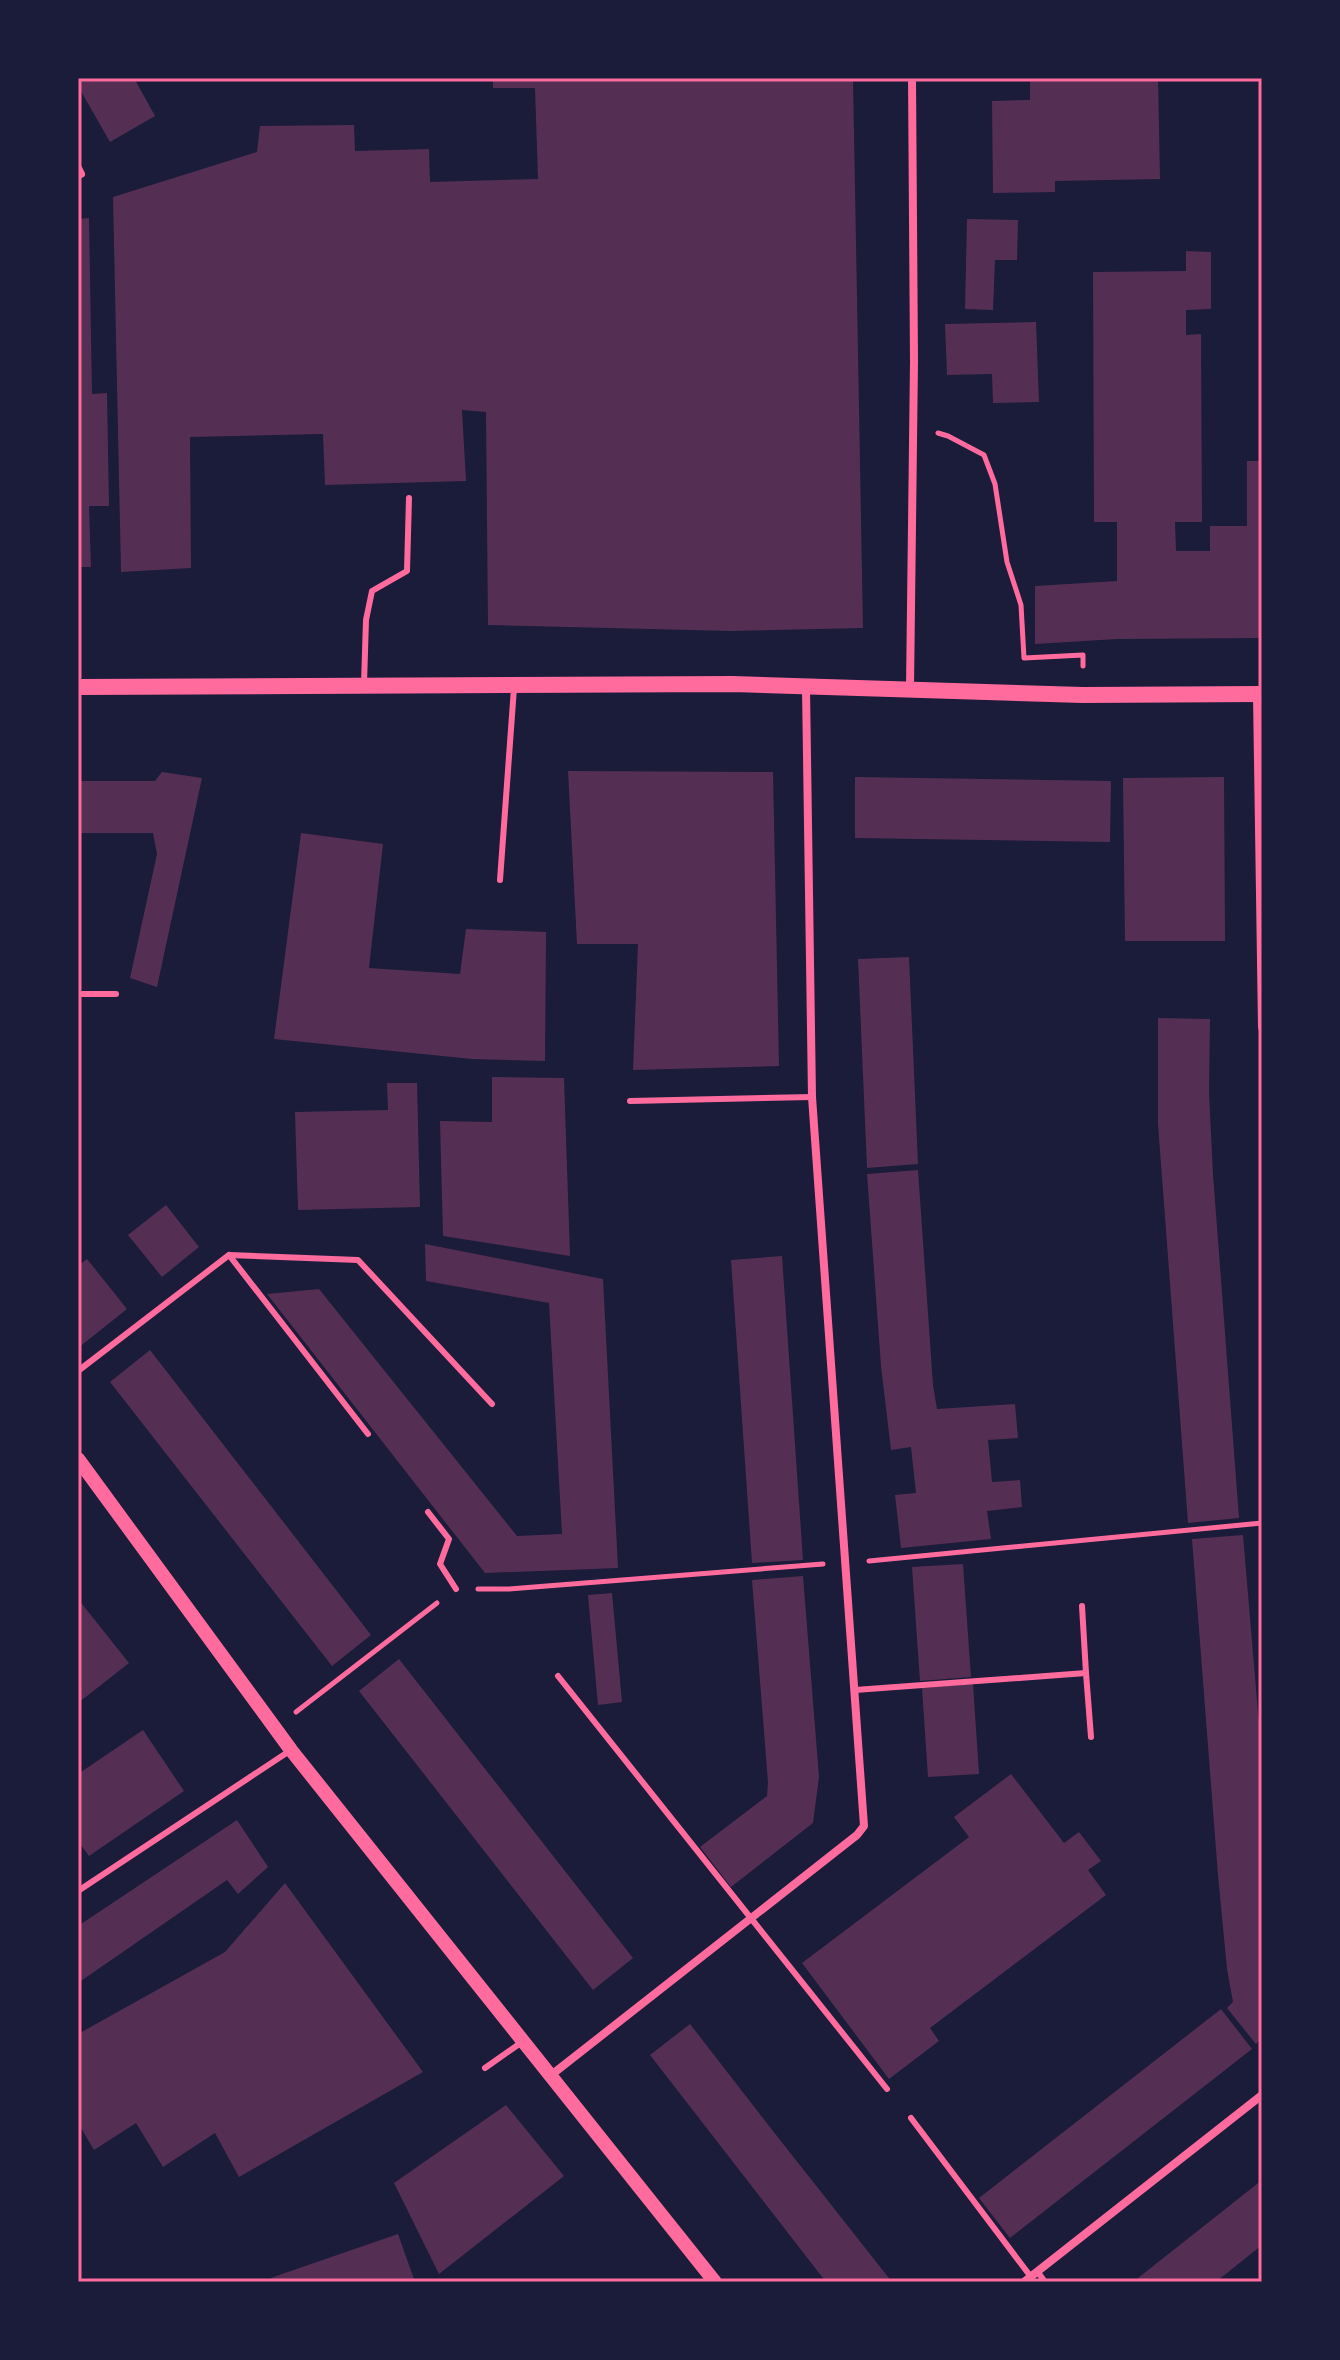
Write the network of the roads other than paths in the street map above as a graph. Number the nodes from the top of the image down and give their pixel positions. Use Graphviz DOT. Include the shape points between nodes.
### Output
graph roads {
  1 [pos="912,78"];
  2 [pos="409,498"];
  3 [pos="364,684"];
  4 [pos="514,684"];
  5 [pos="78,687"];
  6 [pos="806,688"];
  7 [pos="910,689"];
  8 [pos="1260,694"];
  9 [pos="500,880"];
  10 [pos="1261,989"];
  11 [pos="78,994"];
  12 [pos="116,994"];
  13 [pos="1262,1027"];
  14 [pos="812,1097"];
  15 [pos="630,1101"];
  16 [pos="229,1255"];
  17 [pos="78,1371"];
  18 [pos="492,1404"];
  19 [pos="368,1434"];
  20 [pos="79,1461"];
  21 [pos="428,1512"];
  22 [pos="456,1589"];
  23 [pos="1082,1606"];
  24 [pos="1086,1673"];
  25 [pos="558,1676"];
  26 [pos="855,1690"];
  27 [pos="1091,1737"];
  28 [pos="291,1750"];
  29 [pos="78,1891"];
  30 [pos="751,1919"];
  31 [pos="522,2042"];
  32 [pos="485,2068"];
  33 [pos="550,2076"];
  34 [pos="887,2089"];
  35 [pos="1262,2095"];
  36 [pos="911,2118"];
  37 [pos="1030,2277"];
  38 [pos="715,2282"];
  39 [pos="1045,2282"];
  1 -- 7 [label="street"];
  2 -- 3 [label="lane" via="407,571 372,591"];
  3 -- 4 [label="main road"];
  3 -- 5 [label="main road"];
  4 -- 6 [label="main road"];
  4 -- 9 [label="lane"];
  6 -- 7 [label="main road"];
  6 -- 14 [label="street"];
  7 -- 8 [label="main road"];
  8 -- 10 [label="street"];
  10 -- 13 [label="street"];
  11 -- 12 [label="lane"];
  14 -- 15 [label="lane"];
  14 -- 26 [label="street"];
  16 -- 17 [label="lane"];
  16 -- 18 [label="lane" via="358,1260"];
  16 -- 19 [label="lane"];
  20 -- 28 [label="street"];
  21 -- 22 [label="lane" via="449,1539 440,1564"];
  23 -- 24 [label="lane"];
  24 -- 26 [label="lane"];
  24 -- 27 [label="lane"];
  25 -- 30 [label="lane"];
  26 -- 30 [label="street" via="864,1826"];
  28 -- 29 [label="lane"];
  28 -- 31 [label="street"];
  30 -- 33 [label="street"];
  30 -- 34 [label="lane"];
  31 -- 32 [label="lane"];
  31 -- 33 [label="street"];
  33 -- 38 [label="street"];
  35 -- 37 [label="street"];
  36 -- 37 [label="lane"];
  37 -- 39 [label="lane"];
}
